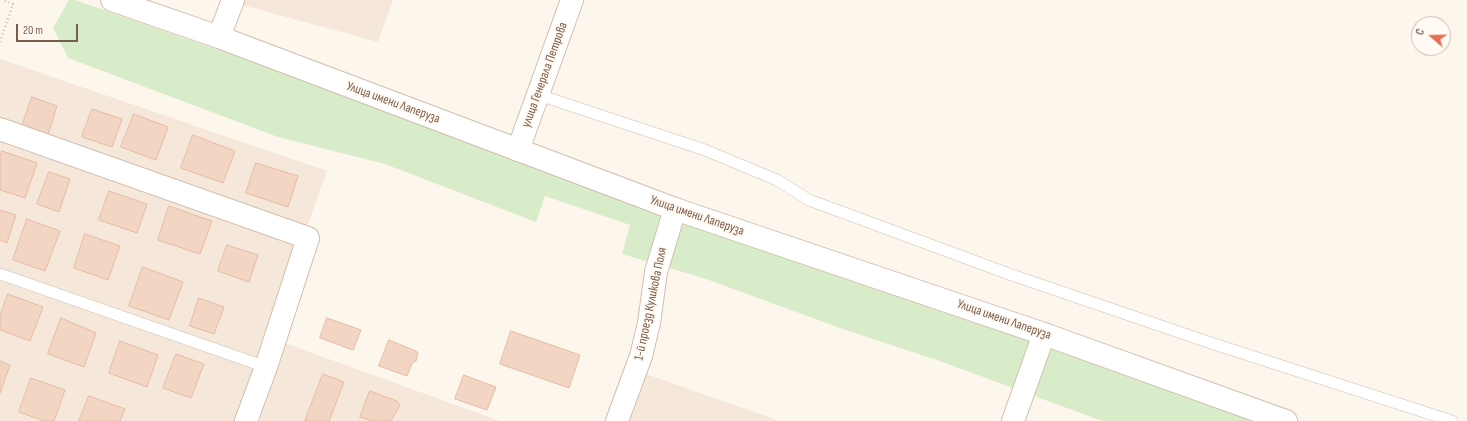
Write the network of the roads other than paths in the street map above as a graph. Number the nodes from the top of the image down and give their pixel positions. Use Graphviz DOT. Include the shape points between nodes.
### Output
graph roads {
  1 [pos="112,0"];
  2 [pos="233,0"];
  3 [pos="572,0"];
  4 [pos="219,37"];
  5 [pos="539,95"];
  6 [pos="0,129"];
  7 [pos="518,150"];
  8 [pos="675,209"];
  9 [pos="0,274"];
  10 [pos="1044,334"];
  11 [pos="266,367"];
  12 [pos="246,421"];
  13 [pos="617,421"];
  14 [pos="1013,421"];
  15 [pos="1286,421"];
  16 [pos="1452,421"];
  1 -- 4 [label="street, Улица имени Лаперуза"];
  2 -- 4 [label="street"];
  3 -- 5 [label="street, улица Генерала Петрова"];
  4 -- 7 [label="street, Улица имени Лаперуза"];
  5 -- 7 [label="street, улица Генерала Петрова"];
  5 -- 16 [label="lane" via="705,150 777,180 809,200 1005,272 1208,342"];
  6 -- 11 [label="street" via="308,238"];
  7 -- 8 [label="street, Улица имени Лаперуза"];
  8 -- 10 [label="street, Улица имени Лаперуза"];
  8 -- 13 [label="street, 1-й проезд Куликова Поля" via="656,272 649,323 641,356"];
  9 -- 11 [label="lane"];
  10 -- 14 [label="street"];
  10 -- 15 [label="street, Улица имени Лаперуза"];
  11 -- 12 [label="street"];
}
